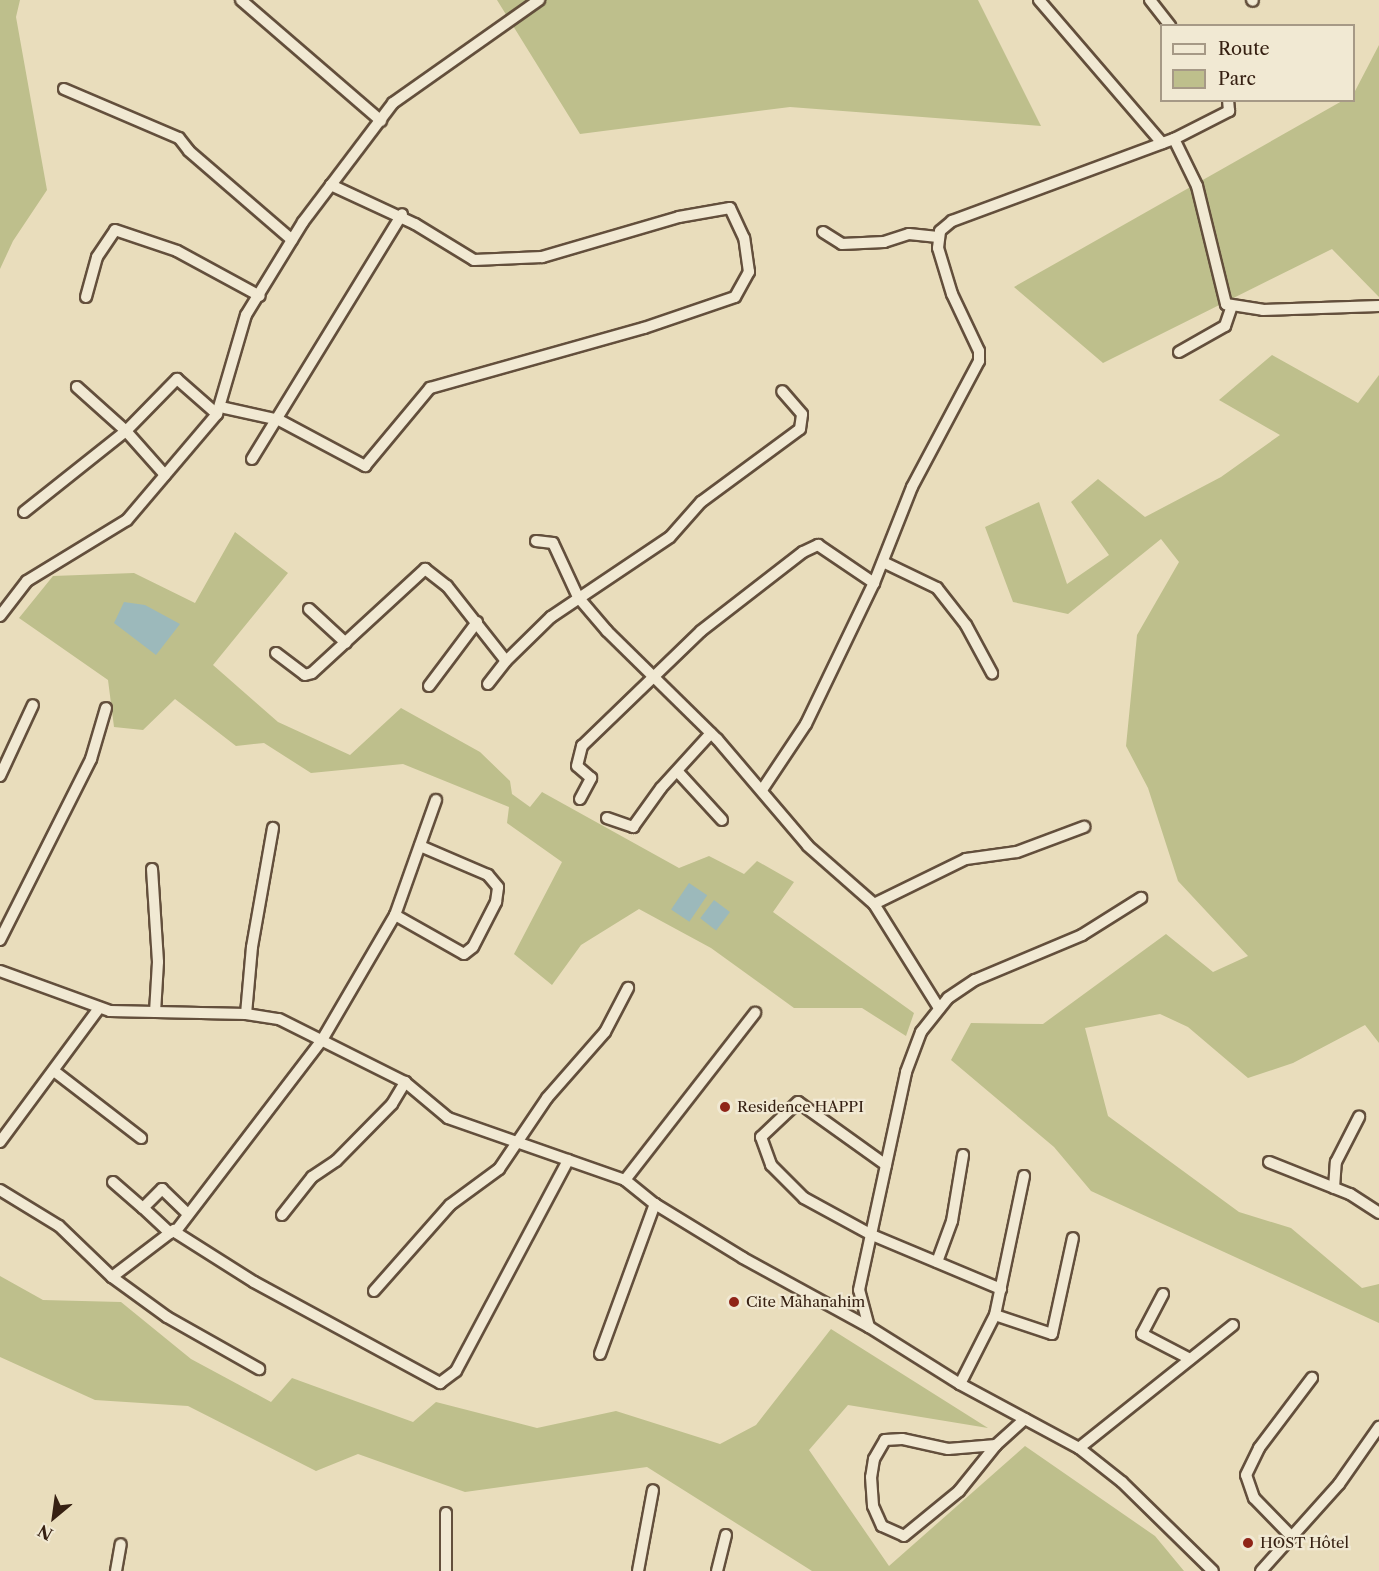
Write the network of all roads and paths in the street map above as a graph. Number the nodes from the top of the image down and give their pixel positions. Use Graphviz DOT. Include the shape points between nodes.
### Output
graph roads {
  1 [pos="241,0"];
  2 [pos="540,0"];
  3 [pos="1039,0"];
  4 [pos="1150,0"];
  5 [pos="1168,24"];
  6 [pos="64,88"];
  7 [pos="1228,102"];
  8 [pos="380,121"];
  9 [pos="1174,139"];
  10 [pos="1162,143"];
  11 [pos="331,185"];
  12 [pos="401,216"];
  13 [pos="823,232"];
  14 [pos="938,237"];
  15 [pos="292,240"];
  16 [pos="259,296"];
  17 [pos="86,297"];
  18 [pos="1232,306"];
  19 [pos="1379,306"];
  20 [pos="1179,352"];
  21 [pos="76,387"];
  22 [pos="782,392"];
  23 [pos="221,411"];
  24 [pos="279,420"];
  25 [pos="126,431"];
  26 [pos="252,459"];
  27 [pos="165,475"];
  28 [pos="24,512"];
  29 [pos="536,541"];
  30 [pos="883,562"];
  31 [pos="874,583"];
  32 [pos="578,597"];
  33 [pos="309,609"];
  34 [pos="0,616"];
  35 [pos="477,622"];
  36 [pos="346,643"];
  37 [pos="276,653"];
  38 [pos="506,661"];
  39 [pos="992,673"];
  40 [pos="651,677"];
  41 [pos="488,684"];
  42 [pos="429,686"];
  43 [pos="33,705"];
  44 [pos="105,708"];
  45 [pos="711,733"];
  46 [pos="678,772"];
  47 [pos="0,776"];
  48 [pos="762,790"];
  49 [pos="580,798"];
  50 [pos="436,800"];
  51 [pos="607,818"];
  52 [pos="722,820"];
  53 [pos="1084,827"];
  54 [pos="273,828"];
  55 [pos="420,846"];
  56 [pos="152,869"];
  57 [pos="1141,898"];
  58 [pos="874,904"];
  59 [pos="395,915"];
  60 [pos="0,940"];
  61 [pos="0,970"];
  62 [pos="628,988"];
  63 [pos="99,1008"];
  64 [pos="939,1008"];
  65 [pos="155,1012"];
  66 [pos="755,1013"];
  67 [pos="246,1014"];
  68 [pos="322,1040"];
  69 [pos="54,1071"];
  70 [pos="405,1082"];
  71 [pos="1359,1117"];
  72 [pos="141,1138"];
  73 [pos="0,1142"];
  74 [pos="521,1142"];
  75 [pos="963,1155"];
  76 [pos="568,1160"];
  77 [pos="1269,1162"];
  78 [pos="886,1166"];
  79 [pos="1024,1176"];
  80 [pos="625,1180"];
  81 [pos="113,1182"];
  82 [pos="1334,1188"];
  83 [pos="0,1190"];
  84 [pos="655,1204"];
  85 [pos="143,1208"];
  86 [pos="1379,1213"];
  87 [pos="189,1214"];
  88 [pos="282,1215"];
  89 [pos="173,1230"];
  90 [pos="872,1234"];
  91 [pos="1073,1238"];
  92 [pos="938,1262"];
  93 [pos="112,1277"];
  94 [pos="1001,1289"];
  95 [pos="374,1291"];
  96 [pos="1163,1294"];
  97 [pos="994,1315"];
  98 [pos="1233,1325"];
  99 [pos="869,1327"];
  100 [pos="600,1354"];
  101 [pos="1190,1359"];
  102 [pos="259,1369"];
  103 [pos="1312,1378"];
  104 [pos="960,1384"];
  105 [pos="1025,1419"];
  106 [pos="1379,1427"];
  107 [pos="996,1445"];
  108 [pos="1079,1448"];
  109 [pos="653,1490"];
  110 [pos="446,1513"];
  111 [pos="726,1535"];
  112 [pos="1292,1537"];
  113 [pos="121,1544"];
  114 [pos="116,1571"];
  115 [pos="446,1571"];
  116 [pos="638,1571"];
  117 [pos="717,1571"];
  118 [pos="1213,1571"];
  119 [pos="1261,1571"];
  1 -- 8 [label="street"];
  2 -- 8 [label="street" via="393,103"];
  3 -- 10 [label="street"];
  4 -- 5 [label="street"];
  6 -- 15 [label="street" via="179,138"];
  7 -- 9 [label="street" via="1229,111"];
  8 -- 11 [label="street"];
  9 -- 10 [label="street"];
  9 -- 18 [label="street" via="1197,186 1222,297"];
  10 -- 14 [label="street" via="952,221"];
  11 -- 12 [label="street"];
  11 -- 15 [label="street"];
  12 -- 24 [label="street"];
  12 -- 24 [label="street" via="474,260 542,257 679,217 730,208 744,238 749,272 735,297 644,328 430,387 365,466"];
  13 -- 14 [label="street" via="842,244 884,242 909,234"];
  14 -- 30 [label="street" via="952,294 980,356 912,487"];
  15 -- 16 [label="street"];
  16 -- 17 [label="street" via="177,251 115,230 98,257"];
  16 -- 23 [label="street" via="246,315"];
  18 -- 19 [label="street" via="1263,310"];
  18 -- 20 [label="street" via="1225,326"];
  21 -- 25 [label="street"];
  22 -- 32 [label="street" via="802,414 800,429 701,502 670,537"];
  23 -- 24 [label="street"];
  23 -- 25 [label="street" via="177,379"];
  23 -- 27 [label="street"];
  24 -- 26 [label="street"];
  25 -- 27 [label="street"];
  25 -- 28 [label="street"];
  27 -- 34 [label="street" via="127,520 27,581"];
  29 -- 32 [label="street" via="549,540 556,547"];
  30 -- 31 [label="street"];
  30 -- 39 [label="street" via="937,588 966,625"];
  31 -- 40 [label="street" via="814,545 736,603"];
  31 -- 48 [label="street" via="806,724"];
  32 -- 38 [label="street"];
  32 -- 40 [label="street"];
  33 -- 36 [label="street"];
  35 -- 36 [label="street" via="447,586 425,568"];
  35 -- 38 [label="street"];
  35 -- 42 [label="street"];
  36 -- 37 [label="street" via="308,675"];
  38 -- 41 [label="street"];
  40 -- 45 [label="street"];
  40 -- 49 [label="street" via="582,746 577,766 591,778"];
  43 -- 47 [label="street"];
  44 -- 60 [label="street" via="91,759"];
  45 -- 46 [label="street"];
  45 -- 48 [label="street"];
  46 -- 51 [label="street" via="661,788 633,827"];
  46 -- 52 [label="street"];
  48 -- 58 [label="street" via="808,846"];
  50 -- 55 [label="street"];
  53 -- 58 [label="street" via="1017,852 966,859"];
  54 -- 67 [label="street" via="252,947"];
  55 -- 59 [label="street"];
  55 -- 59 [label="street" via="488,875 498,887 496,903 473,947 464,954"];
  56 -- 65 [label="street" via="158,962"];
  57 -- 64 [label="street" via="1082,935 975,980"];
  58 -- 64 [label="street"];
  59 -- 68 [label="street"];
  61 -- 63 [label="street"];
  62 -- 74 [label="street" via="605,1032 547,1098"];
  63 -- 65 [label="street"];
  63 -- 69 [label="street"];
  64 -- 78 [label="street" via="912,1052"];
  65 -- 67 [label="street"];
  66 -- 80 [label="street"];
  67 -- 68 [label="street" via="279,1019"];
  68 -- 70 [label="street"];
  68 -- 87 [label="street"];
  69 -- 72 [label="street"];
  69 -- 73 [label="street"];
  70 -- 74 [label="street" via="448,1118"];
  70 -- 88 [label="street" via="384,1112 336,1161 312,1177"];
  71 -- 82 [label="street" via="1336,1162"];
  74 -- 76 [label="street"];
  74 -- 95 [label="street" via="500,1169 450,1205"];
  75 -- 92 [label="street" via="952,1221"];
  76 -- 80 [label="street"];
  76 -- 89 [label="street" via="456,1371 440,1383 212,1258"];
  77 -- 82 [label="street"];
  78 -- 90 [label="street"];
  78 -- 90 [label="street" via="798,1102 761,1137 764,1154 794,1192"];
  79 -- 94 [label="street"];
  80 -- 84 [label="street"];
  81 -- 85 [label="street"];
  82 -- 86 [label="street"];
  83 -- 93 [label="street" via="59,1226"];
  84 -- 99 [label="street"];
  84 -- 100 [label="street"];
  85 -- 87 [label="street" via="162,1189"];
  85 -- 89 [label="street"];
  87 -- 89 [label="street"];
  89 -- 93 [label="street"];
  90 -- 92 [label="street"];
  90 -- 99 [label="street" via="859,1290"];
  91 -- 97 [label="street" via="1052,1334"];
  92 -- 94 [label="street"];
  93 -- 102 [label="street" via="167,1317"];
  94 -- 97 [label="street"];
  96 -- 101 [label="street" via="1142,1334"];
  97 -- 104 [label="street"];
  98 -- 101 [label="street"];
  99 -- 104 [label="street"];
  101 -- 108 [label="street"];
  103 -- 112 [label="street" via="1260,1448 1246,1475 1254,1498"];
  104 -- 105 [label="street"];
  105 -- 107 [label="street"];
  105 -- 108 [label="street"];
  106 -- 112 [label="street" via="1339,1484"];
  107 -- 107 [label="street" via="948,1449 902,1439 885,1440 874,1459 871,1477 873,1506 882,1526 904,1536 958,1491"];
  108 -- 118 [label="street" via="1122,1482"];
  109 -- 116 [label="street"];
  110 -- 115 [label="street"];
  111 -- 117 [label="street"];
  112 -- 119 [label="street"];
  113 -- 114 [label="street"];
}
